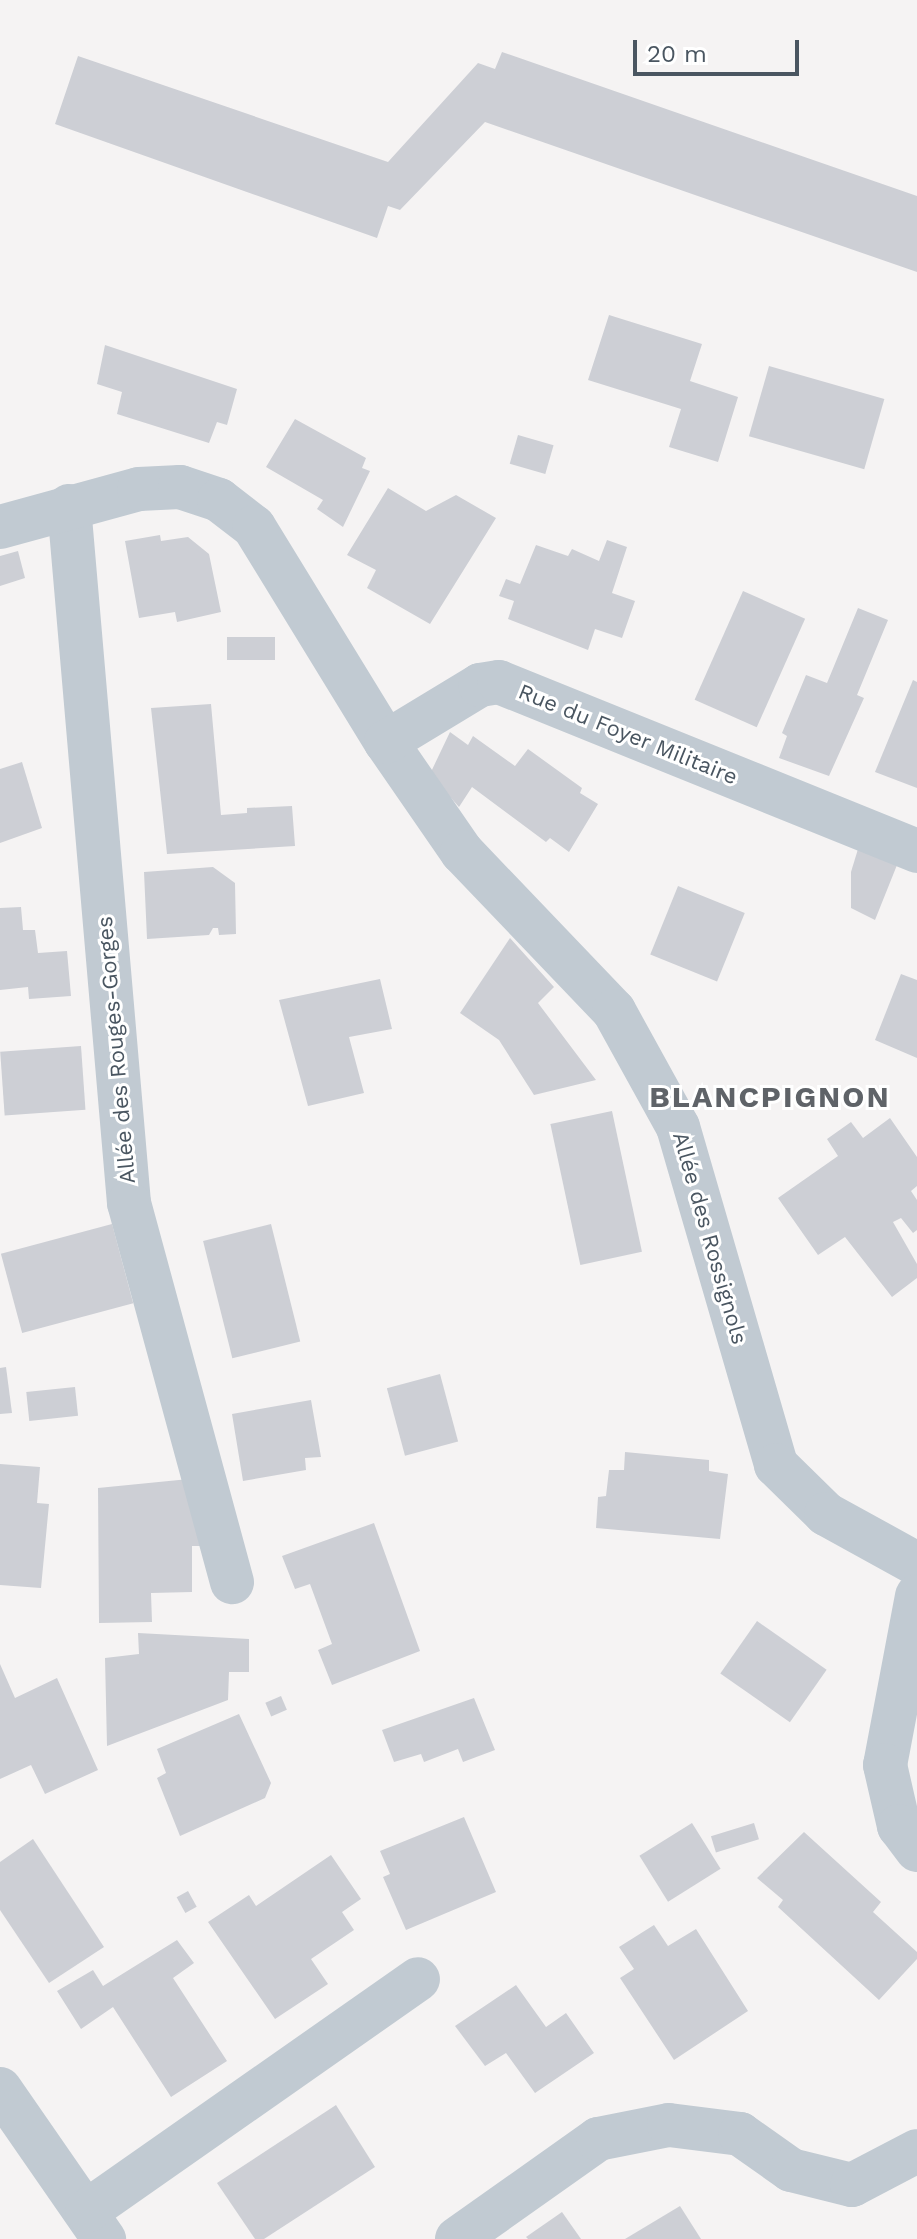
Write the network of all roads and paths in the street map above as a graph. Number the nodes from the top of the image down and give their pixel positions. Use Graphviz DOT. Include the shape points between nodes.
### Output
graph roads {
  1 [pos="69,506"];
  2 [pos="0,527"];
  3 [pos="386,742"];
  4 [pos="917,851"];
  5 [pos="917,1564"];
  6 [pos="232,1582"];
  7 [pos="917,1596"];
  8 [pos="917,1850"];
  9 [pos="418,1979"];
  10 [pos="0,2089"];
  11 [pos="917,2151"];
  12 [pos="96,2225"];
  13 [pos="457,2239"];
  1 -- 2 [label="street"];
  1 -- 3 [label="street" via="139,489 180,487 219,500 254,527"];
  1 -- 6 [label="street, Allée des Rouges-Gorges" via="129,1203"];
  3 -- 4 [label="street, Rue du Foyer Militaire" via="480,685 499,682"];
  3 -- 5 [label="street, Allée des Rossignols" via="462,852 614,1011 678,1127 776,1465 826,1514"];
  7 -- 8 [label="street" via="885,1765 899,1826"];
  9 -- 12 [label="street"];
  10 -- 12 [label="street"];
  11 -- 13 [label="street" via="852,2185 791,2170 740,2134 669,2125 598,2139"];
}
